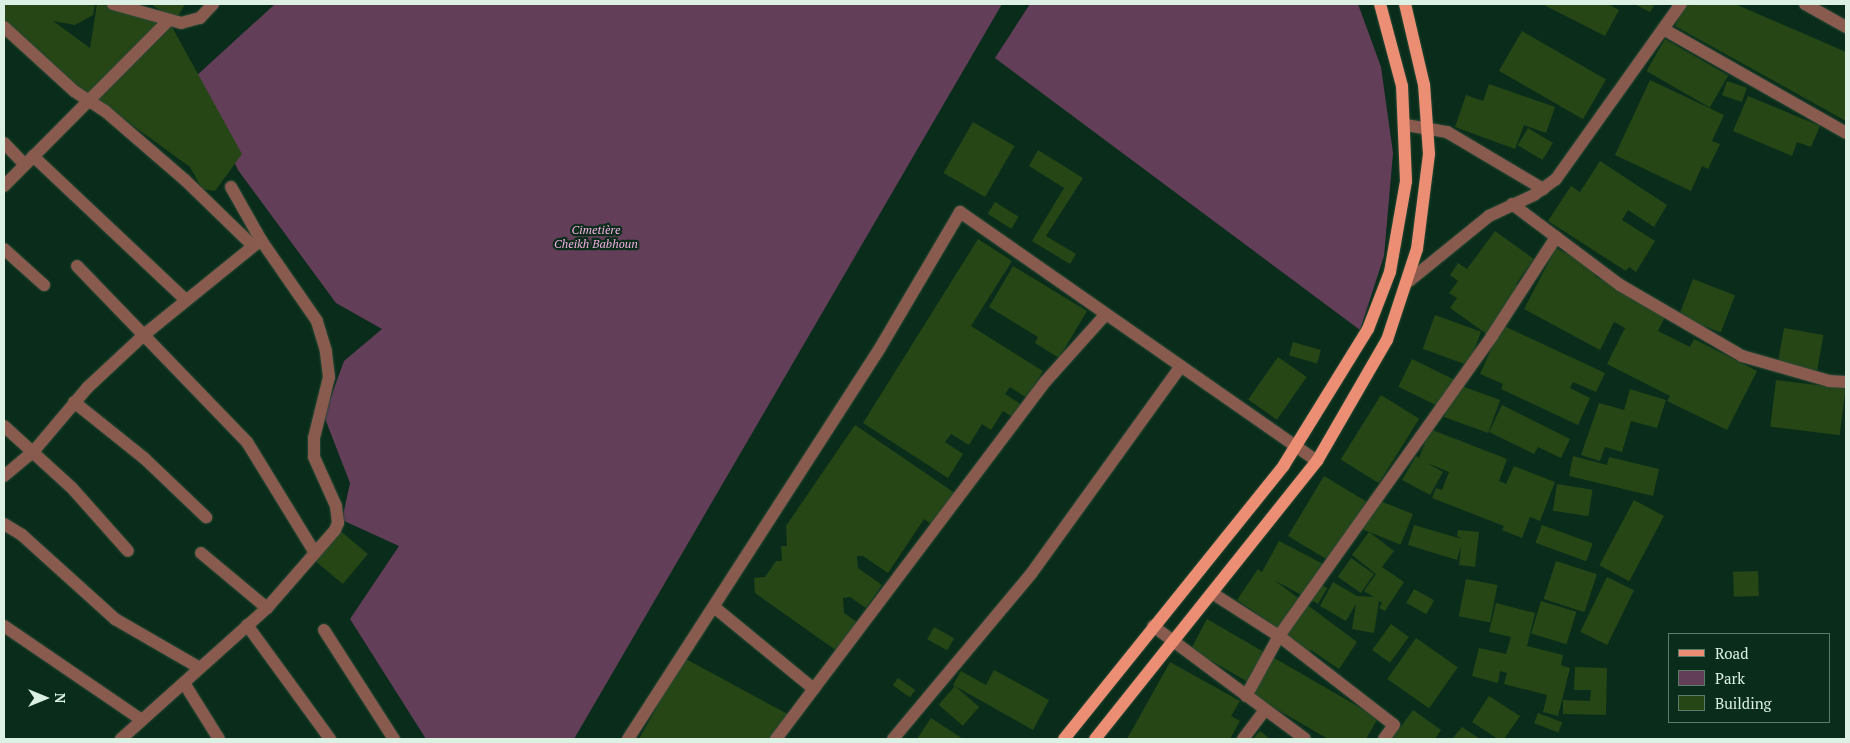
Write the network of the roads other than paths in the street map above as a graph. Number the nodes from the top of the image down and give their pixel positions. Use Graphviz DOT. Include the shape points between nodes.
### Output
graph roads {
  1 [pos="112,4"];
  2 [pos="214,4"];
  3 [pos="1380,4"];
  4 [pos="1405,4"];
  5 [pos="1681,4"];
  6 [pos="1805,4"];
  7 [pos="169,20"];
  8 [pos="4,27"];
  9 [pos="1846,27"];
  10 [pos="1665,30"];
  11 [pos="90,101"];
  12 [pos="1406,125"];
  13 [pos="1429,127"];
  14 [pos="1846,132"];
  15 [pos="4,143"];
  16 [pos="29,160"];
  17 [pos="4,186"];
  18 [pos="231,187"];
  19 [pos="1543,189"];
  20 [pos="1512,204"];
  21 [pos="1556,238"];
  22 [pos="256,242"];
  23 [pos="4,249"];
  24 [pos="77,266"];
  25 [pos="1409,280"];
  26 [pos="44,285"];
  27 [pos="185,299"];
  28 [pos="1106,314"];
  29 [pos="145,334"];
  30 [pos="1181,366"];
  31 [pos="1846,382"];
  32 [pos="74,402"];
  33 [pos="4,426"];
  34 [pos="1297,446"];
  35 [pos="32,452"];
  36 [pos="1318,461"];
  37 [pos="4,476"];
  38 [pos="206,517"];
  39 [pos="4,524"];
  40 [pos="128,551"];
  41 [pos="201,553"];
  42 [pos="315,553"];
  43 [pos="1212,593"];
  44 [pos="714,607"];
  45 [pos="267,608"];
  46 [pos="248,625"];
  47 [pos="4,626"];
  48 [pos="1153,626"];
  49 [pos="324,630"];
  50 [pos="1279,636"];
  51 [pos="1172,642"];
  52 [pos="200,668"];
  53 [pos="184,683"];
  54 [pos="814,689"];
  55 [pos="1246,696"];
  56 [pos="1265,710"];
  57 [pos="142,720"];
  58 [pos="121,739"];
  59 [pos="219,739"];
  60 [pos="330,739"];
  61 [pos="394,739"];
  62 [pos="628,739"];
  63 [pos="776,739"];
  64 [pos="892,739"];
  65 [pos="1064,739"];
  66 [pos="1095,739"];
  67 [pos="1243,739"];
  68 [pos="1305,739"];
  69 [pos="1384,739"];
  1 -- 7 [label="street"];
  2 -- 7 [label="street" via="200,18 190,22"];
  3 -- 12 [label="main road" via="1395,53"];
  4 -- 13 [label="main road" via="1418,48"];
  5 -- 10 [label="street"];
  6 -- 9 [label="street"];
  7 -- 11 [label="street"];
  8 -- 11 [label="street" via="74,91"];
  10 -- 14 [label="street"];
  10 -- 19 [label="street" via="1565,168"];
  11 -- 16 [label="street"];
  11 -- 22 [label="street"];
  12 -- 13 [label="street"];
  12 -- 34 [label="main road" via="1406,181 1390,272 1354,357"];
  13 -- 19 [label="street" via="1455,136"];
  13 -- 25 [label="main road" via="1423,218"];
  15 -- 16 [label="street"];
  16 -- 17 [label="street"];
  16 -- 27 [label="street"];
  18 -- 22 [label="street"];
  19 -- 20 [label="street"];
  20 -- 21 [label="street"];
  20 -- 25 [label="street" via="1489,216"];
  21 -- 31 [label="street" via="1652,306 1742,356"];
  21 -- 50 [label="street" via="1492,336"];
  22 -- 27 [label="street"];
  22 -- 42 [label="street" via="317,321 326,351 329,377 314,438 314,457 336,506 338,523"];
  23 -- 26 [label="street"];
  24 -- 29 [label="street"];
  25 -- 36 [label="main road" via="1373,368"];
  27 -- 29 [label="street"];
  28 -- 30 [label="street"];
  28 -- 44 [label="street" via="960,212 880,348"];
  28 -- 54 [label="street" via="1045,382"];
  29 -- 32 [label="street"];
  29 -- 42 [label="street" via="247,442"];
  30 -- 34 [label="street"];
  30 -- 64 [label="street" via="1031,574"];
  32 -- 35 [label="street"];
  32 -- 38 [label="street" via="144,458"];
  33 -- 35 [label="street"];
  34 -- 36 [label="street"];
  34 -- 48 [label="main road"];
  35 -- 37 [label="street"];
  35 -- 40 [label="street" via="72,488"];
  36 -- 43 [label="main road"];
  39 -- 52 [label="street" via="22,535 115,619"];
  41 -- 45 [label="street"];
  42 -- 45 [label="street"];
  43 -- 50 [label="street"];
  43 -- 51 [label="main road"];
  44 -- 54 [label="street"];
  44 -- 62 [label="street"];
  45 -- 46 [label="street"];
  46 -- 52 [label="street"];
  46 -- 60 [label="street"];
  47 -- 57 [label="street"];
  48 -- 51 [label="street"];
  48 -- 65 [label="main road"];
  49 -- 61 [label="street"];
  50 -- 55 [label="street"];
  50 -- 69 [label="street" via="1394,725"];
  51 -- 55 [label="street"];
  51 -- 66 [label="main road"];
  52 -- 53 [label="street"];
  53 -- 57 [label="street"];
  53 -- 59 [label="street"];
  54 -- 63 [label="street"];
  55 -- 56 [label="street"];
  56 -- 67 [label="street"];
  56 -- 68 [label="street"];
  57 -- 58 [label="street"];
}
